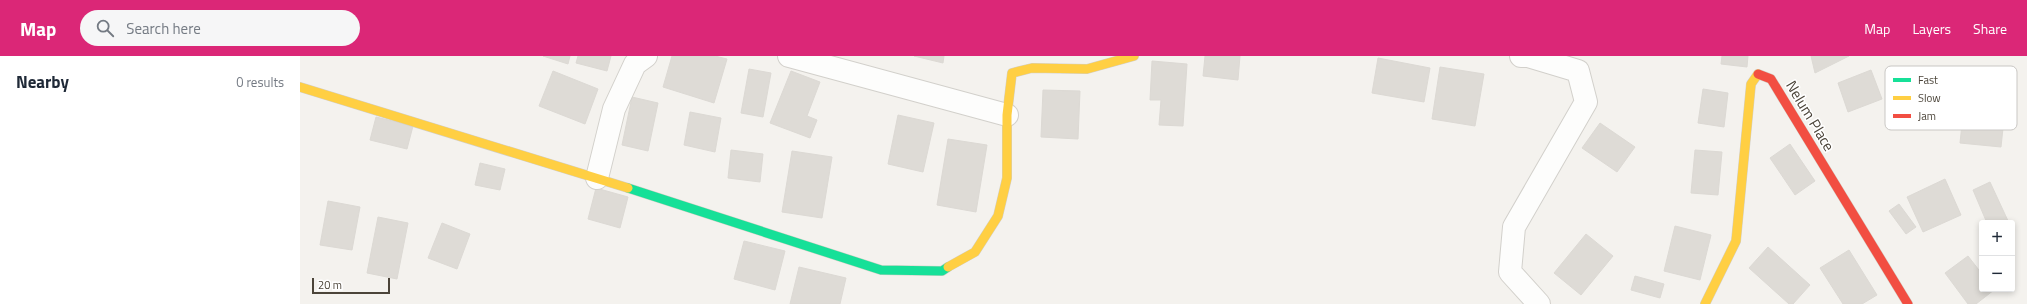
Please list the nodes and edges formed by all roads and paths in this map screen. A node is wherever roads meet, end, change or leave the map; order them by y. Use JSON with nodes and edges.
{"nodes":[{"id":1,"x":646,"y":56,"type":"edge"},
{"id":2,"x":789,"y":56,"type":"edge"},
{"id":3,"x":1134,"y":56,"type":"edge"},
{"id":4,"x":1521,"y":56,"type":"edge"},
{"id":5,"x":300,"y":87,"type":"edge"},
{"id":6,"x":1007,"y":115,"type":"junction"},
{"id":7,"x":598,"y":178,"type":"junction"},
{"id":8,"x":1539,"y":304,"type":"edge"},
{"id":9,"x":1705,"y":304,"type":"edge"},
{"id":10,"x":1908,"y":304,"type":"edge"}],
"edges":[{"from":1,"to":7,"type":"street"},
{"from":2,"to":6,"type":"street"},
{"from":3,"to":6,"type":"street"},
{"from":4,"to":8,"type":"street"},
{"from":5,"to":7,"type":"street"},
{"from":6,"to":7,"type":"street"},
{"from":9,"to":10,"type":"street","name":"Nelum Place"}]}
